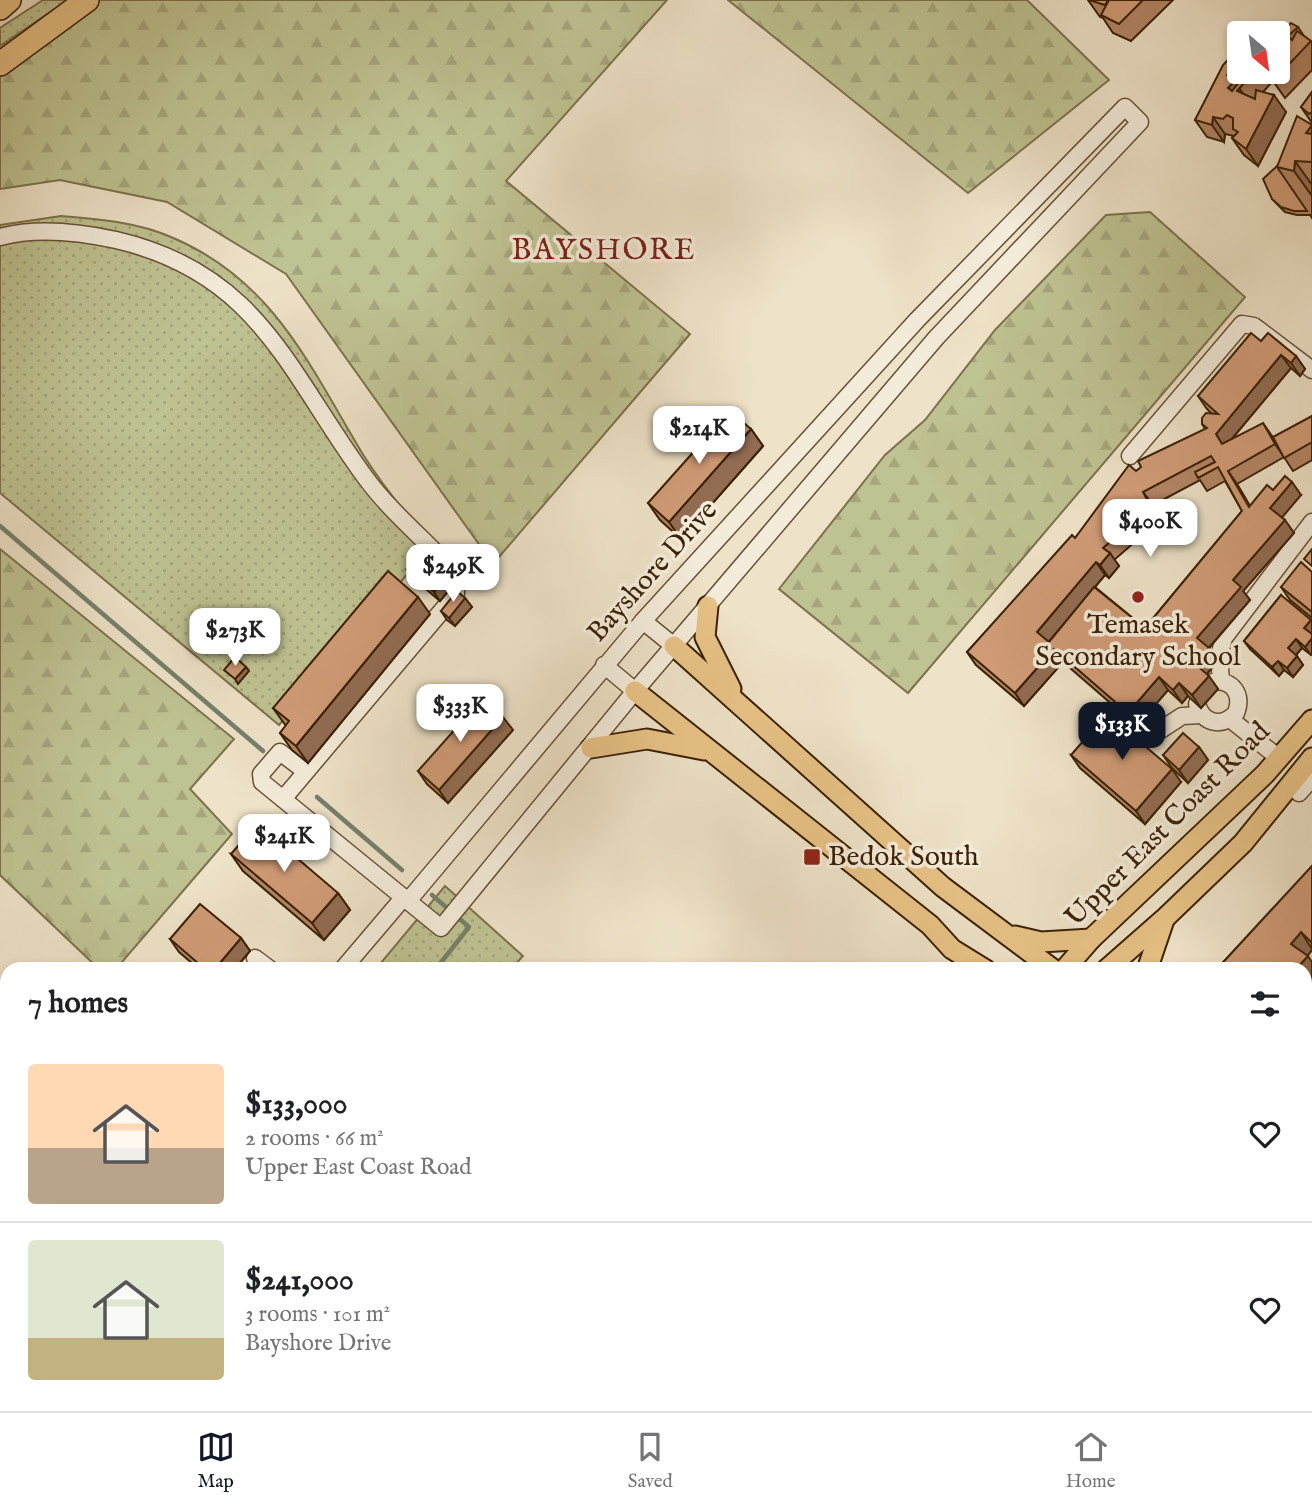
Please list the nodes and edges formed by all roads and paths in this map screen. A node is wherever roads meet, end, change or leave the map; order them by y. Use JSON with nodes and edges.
{"nodes":[{"id":1,"x":9,"y":0,"type":"edge"},
{"id":2,"x":87,"y":0,"type":"edge"},
{"id":3,"x":0,"y":8,"type":"edge"},
{"id":4,"x":0,"y":64,"type":"edge"},
{"id":5,"x":1110,"y":122,"type":"junction"},
{"id":6,"x":1125,"y":137,"type":"junction"},
{"id":7,"x":0,"y":237,"type":"edge"},
{"id":8,"x":1312,"y":370,"type":"edge"},
{"id":9,"x":1130,"y":456,"type":"dead end"},
{"id":10,"x":1312,"y":522,"type":"edge"},
{"id":11,"x":708,"y":606,"type":"junction"},
{"id":12,"x":643,"y":621,"type":"junction"},
{"id":13,"x":674,"y":646,"type":"junction"},
{"id":14,"x":604,"y":665,"type":"junction"},
{"id":15,"x":635,"y":691,"type":"junction"},
{"id":16,"x":752,"y":717,"type":"junction"},
{"id":17,"x":1230,"y":719,"type":"junction"},
{"id":18,"x":1312,"y":720,"type":"edge"},
{"id":19,"x":1156,"y":733,"type":"dead end"},
{"id":20,"x":591,"y":748,"type":"junction"},
{"id":21,"x":712,"y":752,"type":"junction"},
{"id":22,"x":1279,"y":758,"type":"junction"},
{"id":23,"x":1312,"y":758,"type":"edge"},
{"id":24,"x":305,"y":771,"type":"junction"},
{"id":25,"x":1312,"y":778,"type":"edge"},
{"id":26,"x":1299,"y":793,"type":"dead end"},
{"id":27,"x":283,"y":799,"type":"junction"},
{"id":28,"x":406,"y":899,"type":"junction"},
{"id":29,"x":1164,"y":919,"type":"junction"},
{"id":30,"x":1003,"y":933,"type":"junction"},
{"id":31,"x":1090,"y":939,"type":"junction"},
{"id":32,"x":952,"y":949,"type":"junction"},
{"id":33,"x":255,"y":958,"type":"dead end"},
{"id":34,"x":260,"y":962,"type":"edge"},
{"id":35,"x":349,"y":962,"type":"edge"},
{"id":36,"x":959,"y":962,"type":"edge"},
{"id":37,"x":973,"y":962,"type":"edge"},
{"id":38,"x":1043,"y":962,"type":"edge"},
{"id":39,"x":1071,"y":962,"type":"edge"},
{"id":40,"x":1115,"y":962,"type":"edge"},
{"id":41,"x":1150,"y":962,"type":"edge"}],
"edges":[{"from":1,"to":3,"type":"highway"},
{"from":2,"to":4,"type":"highway"},
{"from":5,"to":6,"type":"street"},
{"from":5,"to":6,"type":"street","name":"Bayshore Drive"},
{"from":5,"to":12,"type":"street","name":"Bayshore Drive"},
{"from":6,"to":11,"type":"street"},
{"from":7,"to":24,"type":"street"},
{"from":8,"to":9,"type":"street"},
{"from":10,"to":17,"type":"street"},
{"from":11,"to":13,"type":"street"},
{"from":11,"to":16,"type":"main road"},
{"from":12,"to":13,"type":"street"},
{"from":12,"to":14,"type":"street","name":"Bayshore Drive"},
{"from":13,"to":15,"type":"street"},
{"from":13,"to":16,"type":"main road"},
{"from":14,"to":15,"type":"street"},
{"from":14,"to":28,"type":"street","name":"Bayshore Drive"},
{"from":15,"to":20,"type":"street"},
{"from":15,"to":21,"type":"main road"},
{"from":16,"to":30,"type":"main road"},
{"from":17,"to":19,"type":"street"},
{"from":17,"to":22,"type":"street"},
{"from":18,"to":22,"type":"main road","name":"Upper East Coast Road"},
{"from":20,"to":21,"type":"main road"},
{"from":20,"to":28,"type":"street"},
{"from":21,"to":32,"type":"main road"},
{"from":22,"to":31,"type":"main road","name":"Upper East Coast Road"},
{"from":23,"to":29,"type":"main road","name":"Upper East Coast Road"},
{"from":24,"to":27,"type":"street"},
{"from":24,"to":27,"type":"street"},
{"from":25,"to":26,"type":"street"},
{"from":27,"to":28,"type":"street"},
{"from":28,"to":35,"type":"street","name":"Bayshore Drive"},
{"from":29,"to":40,"type":"main road","name":"Upper East Coast Road"},
{"from":29,"to":41,"type":"main road"},
{"from":30,"to":31,"type":"main road"},
{"from":30,"to":38,"type":"main road"},
{"from":31,"to":39,"type":"main road","name":"Upper East Coast Road"},
{"from":32,"to":36,"type":"main road"},
{"from":32,"to":37,"type":"main road"},
{"from":33,"to":34,"type":"street"}]}
